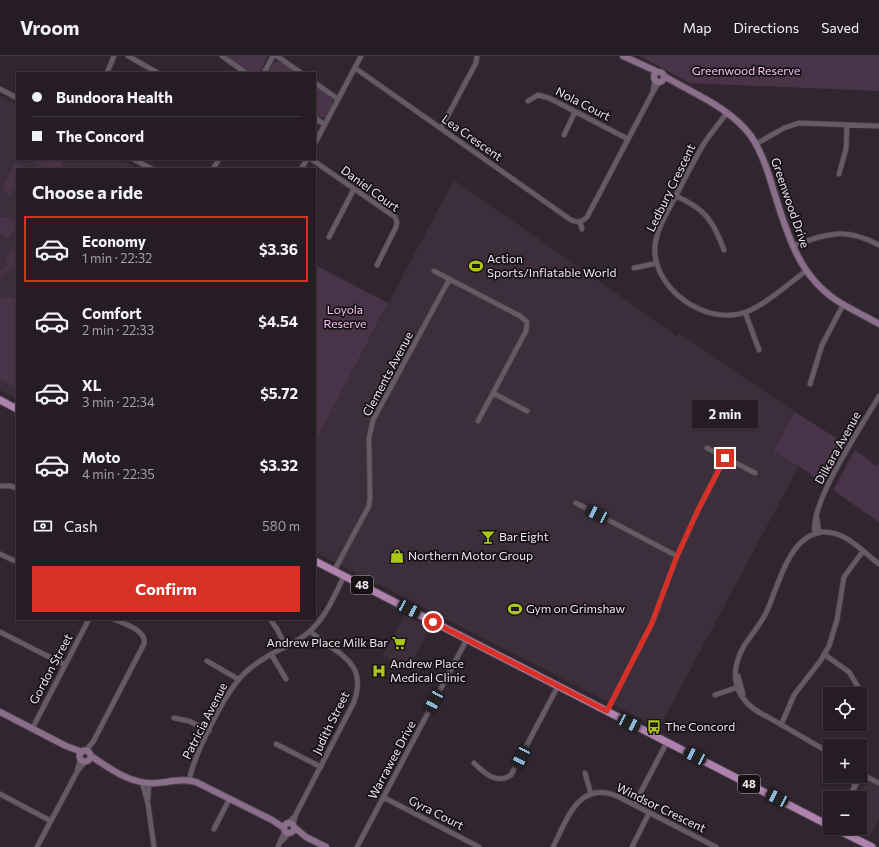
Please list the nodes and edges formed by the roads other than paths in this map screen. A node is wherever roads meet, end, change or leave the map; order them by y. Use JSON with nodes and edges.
{"nodes":[{"id":1,"x":114,"y":56,"type":"edge"},
{"id":2,"x":118,"y":56,"type":"edge"},
{"id":3,"x":123,"y":56,"type":"edge"},
{"id":4,"x":128,"y":56,"type":"edge"},
{"id":5,"x":222,"y":56,"type":"edge"},
{"id":6,"x":273,"y":56,"type":"edge"},
{"id":7,"x":277,"y":56,"type":"edge"},
{"id":8,"x":361,"y":56,"type":"edge"},
{"id":9,"x":477,"y":56,"type":"edge"},
{"id":10,"x":623,"y":56,"type":"edge"},
{"id":11,"x":134,"y":60,"type":"junction"},
{"id":12,"x":110,"y":67,"type":"junction"},
{"id":13,"x":355,"y":68,"type":"junction"},
{"id":14,"x":108,"y":72,"type":"edge"},
{"id":15,"x":156,"y":72,"type":"edge"},
{"id":16,"x":245,"y":72,"type":"edge"},
{"id":17,"x":265,"y":72,"type":"edge"},
{"id":18,"x":300,"y":72,"type":"edge"},
{"id":19,"x":659,"y":78,"type":"junction"},
{"id":20,"x":316,"y":84,"type":"edge"},
{"id":21,"x":0,"y":89,"type":"edge"},
{"id":22,"x":16,"y":97,"type":"edge"},
{"id":23,"x":338,"y":99,"type":"junction"},
{"id":24,"x":528,"y":101,"type":"dead end"},
{"id":25,"x":575,"y":112,"type":"junction"},
{"id":26,"x":728,"y":113,"type":"junction"},
{"id":27,"x":316,"y":119,"type":"edge"},
{"id":28,"x":847,"y":124,"type":"junction"},
{"id":29,"x":325,"y":125,"type":"junction"},
{"id":30,"x":879,"y":126,"type":"edge"},
{"id":31,"x":441,"y":128,"type":"junction"},
{"id":32,"x":564,"y":135,"type":"dead end"},
{"id":33,"x":628,"y":139,"type":"junction"},
{"id":34,"x":316,"y":141,"type":"edge"},
{"id":35,"x":756,"y":144,"type":"junction"},
{"id":36,"x":135,"y":160,"type":"edge"},
{"id":37,"x":311,"y":160,"type":"edge"},
{"id":38,"x":150,"y":168,"type":"edge"},
{"id":39,"x":839,"y":174,"type":"dead end"},
{"id":40,"x":354,"y":189,"type":"junction"},
{"id":41,"x":676,"y":196,"type":"junction"},
{"id":42,"x":580,"y":222,"type":"junction"},
{"id":43,"x":582,"y":229,"type":"dead end"},
{"id":44,"x":329,"y":237,"type":"dead end"},
{"id":45,"x":879,"y":245,"type":"edge"},
{"id":46,"x":792,"y":246,"type":"junction"},
{"id":47,"x":724,"y":250,"type":"dead end"},
{"id":48,"x":657,"y":263,"type":"junction"},
{"id":49,"x":376,"y":265,"type":"dead end"},
{"id":50,"x":634,"y":268,"type":"dead end"},
{"id":51,"x":434,"y":271,"type":"dead end"},
{"id":52,"x":806,"y":271,"type":"junction"},
{"id":53,"x":449,"y":280,"type":"junction"},
{"id":54,"x":843,"y":304,"type":"junction"},
{"id":55,"x":745,"y":312,"type":"junction"},
{"id":56,"x":879,"y":324,"type":"edge"},
{"id":57,"x":759,"y":350,"type":"dead end"},
{"id":58,"x":810,"y":384,"type":"dead end"},
{"id":59,"x":492,"y":393,"type":"junction"},
{"id":60,"x":879,"y":396,"type":"edge"},
{"id":61,"x":0,"y":400,"type":"edge"},
{"id":62,"x":16,"y":408,"type":"edge"},
{"id":63,"x":526,"y":411,"type":"dead end"},
{"id":64,"x":478,"y":421,"type":"dead end"},
{"id":65,"x":707,"y":448,"type":"dead end"},
{"id":66,"x":725,"y":458,"type":"junction"},
{"id":67,"x":755,"y":473,"type":"dead end"},
{"id":68,"x":0,"y":486,"type":"edge"},
{"id":69,"x":16,"y":488,"type":"edge"},
{"id":70,"x":576,"y":503,"type":"dead end"},
{"id":71,"x":817,"y":533,"type":"junction"},
{"id":72,"x":863,"y":551,"type":"junction"},
{"id":73,"x":0,"y":554,"type":"edge"},
{"id":74,"x":677,"y":556,"type":"junction"},
{"id":75,"x":16,"y":562,"type":"edge"},
{"id":76,"x":316,"y":562,"type":"edge"},
{"id":77,"x":879,"y":564,"type":"edge"},
{"id":78,"x":334,"y":571,"type":"junction"},
{"id":79,"x":344,"y":576,"type":"junction"},
{"id":80,"x":88,"y":620,"type":"edge"},
{"id":81,"x":116,"y":620,"type":"edge"},
{"id":82,"x":271,"y":620,"type":"edge"},
{"id":83,"x":310,"y":631,"type":"junction"},
{"id":84,"x":0,"y":632,"type":"edge"},
{"id":85,"x":467,"y":639,"type":"junction"},
{"id":86,"x":286,"y":647,"type":"junction"},
{"id":87,"x":271,"y":654,"type":"junction"},
{"id":88,"x":824,"y":654,"type":"junction"},
{"id":89,"x":208,"y":661,"type":"dead end"},
{"id":90,"x":65,"y":665,"type":"junction"},
{"id":91,"x":238,"y":679,"type":"junction"},
{"id":92,"x":286,"y":679,"type":"dead end"},
{"id":93,"x":558,"y":686,"type":"junction"},
{"id":94,"x":739,"y":687,"type":"junction"},
{"id":95,"x":858,"y":687,"type":"edge"},
{"id":96,"x":715,"y":695,"type":"dead end"},
{"id":97,"x":607,"y":711,"type":"junction"},
{"id":98,"x":0,"y":712,"type":"edge"},
{"id":99,"x":174,"y":718,"type":"dead end"},
{"id":100,"x":781,"y":725,"type":"junction"},
{"id":101,"x":32,"y":729,"type":"junction"},
{"id":102,"x":209,"y":731,"type":"junction"},
{"id":103,"x":667,"y":742,"type":"junction"},
{"id":104,"x":276,"y":744,"type":"dead end"},
{"id":105,"x":823,"y":749,"type":"edge"},
{"id":106,"x":85,"y":756,"type":"junction"},
{"id":107,"x":474,"y":763,"type":"dead end"},
{"id":108,"x":321,"y":767,"type":"junction"},
{"id":109,"x":584,"y":773,"type":"dead end"},
{"id":110,"x":867,"y":777,"type":"edge"},
{"id":111,"x":190,"y":780,"type":"junction"},
{"id":112,"x":146,"y":783,"type":"junction"},
{"id":113,"x":855,"y":783,"type":"edge"},
{"id":114,"x":856,"y":783,"type":"edge"},
{"id":115,"x":879,"y":783,"type":"edge"},
{"id":116,"x":854,"y":787,"type":"junction"},
{"id":117,"x":852,"y":791,"type":"edge"},
{"id":118,"x":0,"y":794,"type":"edge"},
{"id":119,"x":592,"y":794,"type":"junction"},
{"id":120,"x":383,"y":797,"type":"junction"},
{"id":121,"x":230,"y":798,"type":"junction"},
{"id":122,"x":634,"y":805,"type":"junction"},
{"id":123,"x":650,"y":813,"type":"junction"},
{"id":124,"x":51,"y":821,"type":"junction"},
{"id":125,"x":823,"y":822,"type":"edge"},
{"id":126,"x":289,"y":828,"type":"junction"},
{"id":127,"x":214,"y":829,"type":"dead end"},
{"id":128,"x":848,"y":835,"type":"edge"},
{"id":129,"x":279,"y":845,"type":"edge"},
{"id":130,"x":710,"y":846,"type":"edge"},
{"id":131,"x":37,"y":847,"type":"edge"},
{"id":132,"x":154,"y":847,"type":"edge"},
{"id":133,"x":326,"y":847,"type":"edge"},
{"id":134,"x":357,"y":847,"type":"edge"},
{"id":135,"x":479,"y":847,"type":"edge"},
{"id":136,"x":553,"y":847,"type":"edge"},
{"id":137,"x":632,"y":847,"type":"edge"},
{"id":138,"x":716,"y":847,"type":"edge"},
{"id":139,"x":871,"y":847,"type":"edge"}],
"edges":[{"from":1,"to":12,"type":"street"},
{"from":2,"to":12,"type":"street"},
{"from":3,"to":11,"type":"street"},
{"from":4,"to":11,"type":"street"},
{"from":5,"to":16,"type":"street"},
{"from":6,"to":17,"type":"street"},
{"from":7,"to":18,"type":"street"},
{"from":8,"to":13,"type":"street"},
{"from":9,"to":31,"type":"street"},
{"from":10,"to":19,"type":"street","name":"Greenwood Drive"},
{"from":11,"to":15,"type":"street"},
{"from":12,"to":14,"type":"street"},
{"from":13,"to":23,"type":"street"},
{"from":13,"to":31,"type":"street","name":"Lea Crescent"},
{"from":19,"to":26,"type":"street","name":"Greenwood Drive"},
{"from":19,"to":33,"type":"street"},
{"from":20,"to":23,"type":"street"},
{"from":21,"to":22,"type":"street"},
{"from":23,"to":29,"type":"street"},
{"from":24,"to":25,"type":"street","name":"Nola Court"},
{"from":25,"to":32,"type":"street"},
{"from":25,"to":33,"type":"street","name":"Nola Court"},
{"from":26,"to":35,"type":"street","name":"Greenwood Drive"},
{"from":26,"to":41,"type":"street","name":"Ledbury Crescent"},
{"from":27,"to":29,"type":"street"},
{"from":28,"to":30,"type":"street"},
{"from":28,"to":35,"type":"street"},
{"from":28,"to":39,"type":"street"},
{"from":29,"to":34,"type":"street"},
{"from":31,"to":42,"type":"street","name":"Lea Crescent"},
{"from":33,"to":42,"type":"street"},
{"from":35,"to":46,"type":"street","name":"Greenwood Drive"},
{"from":36,"to":38,"type":"street"},
{"from":37,"to":40,"type":"street","name":"Daniel Court"},
{"from":40,"to":44,"type":"street"},
{"from":40,"to":49,"type":"street","name":"Daniel Court"},
{"from":41,"to":47,"type":"street"},
{"from":41,"to":48,"type":"street","name":"Ledbury Crescent"},
{"from":42,"to":43,"type":"street"},
{"from":45,"to":46,"type":"street"},
{"from":46,"to":52,"type":"street","name":"Greenwood Drive"},
{"from":48,"to":50,"type":"street"},
{"from":48,"to":55,"type":"street","name":"Ledbury Crescent"},
{"from":51,"to":53,"type":"street"},
{"from":52,"to":54,"type":"street","name":"Greenwood Drive"},
{"from":52,"to":55,"type":"street","name":"Ledbury Crescent"},
{"from":53,"to":59,"type":"street"},
{"from":53,"to":78,"type":"street","name":"Clements Avenue"},
{"from":54,"to":56,"type":"street","name":"Greenwood Drive"},
{"from":54,"to":58,"type":"street"},
{"from":55,"to":57,"type":"street"},
{"from":59,"to":63,"type":"street"},
{"from":59,"to":64,"type":"street"},
{"from":60,"to":71,"type":"street","name":"Dilkara Avenue"},
{"from":61,"to":62,"type":"main road"},
{"from":65,"to":66,"type":"street"},
{"from":66,"to":67,"type":"street"},
{"from":66,"to":74,"type":"street"},
{"from":68,"to":69,"type":"street"},
{"from":70,"to":74,"type":"street"},
{"from":71,"to":72,"type":"street"},
{"from":71,"to":94,"type":"street"},
{"from":72,"to":77,"type":"street"},
{"from":72,"to":88,"type":"street"},
{"from":73,"to":75,"type":"street"},
{"from":74,"to":97,"type":"street"},
{"from":76,"to":78,"type":"main road","number":"48"},
{"from":78,"to":79,"type":"main road","number":"48"},
{"from":79,"to":83,"type":"street","name":"Patricia Avenue"},
{"from":79,"to":85,"type":"main road","number":"48"},
{"from":80,"to":90,"type":"street","name":"Gordon Street"},
{"from":81,"to":106,"type":"street"},
{"from":82,"to":86,"type":"street"},
{"from":83,"to":86,"type":"street","name":"Patricia Avenue"},
{"from":83,"to":108,"type":"street","name":"Judith Street"},
{"from":84,"to":90,"type":"street"},
{"from":85,"to":93,"type":"main road","number":"48"},
{"from":85,"to":120,"type":"street","name":"Warrawee Drive"},
{"from":86,"to":87,"type":"street","name":"Patricia Avenue"},
{"from":87,"to":91,"type":"street","name":"Patricia Avenue"},
{"from":87,"to":92,"type":"street"},
{"from":88,"to":95,"type":"street"},
{"from":88,"to":100,"type":"street"},
{"from":89,"to":91,"type":"street"},
{"from":90,"to":101,"type":"street","name":"Gordon Street"},
{"from":91,"to":102,"type":"street","name":"Patricia Avenue"},
{"from":93,"to":97,"type":"main road","number":"48"},
{"from":93,"to":107,"type":"street"},
{"from":94,"to":96,"type":"street"},
{"from":94,"to":100,"type":"street"},
{"from":97,"to":103,"type":"main road","number":"48"},
{"from":98,"to":101,"type":"street"},
{"from":99,"to":102,"type":"street"},
{"from":100,"to":105,"type":"street"},
{"from":101,"to":106,"type":"street"},
{"from":102,"to":111,"type":"street","name":"Patricia Avenue"},
{"from":103,"to":122,"type":"street"},
{"from":103,"to":125,"type":"main road","number":"48"},
{"from":104,"to":108,"type":"street"},
{"from":106,"to":112,"type":"street"},
{"from":106,"to":124,"type":"street"},
{"from":108,"to":126,"type":"street","name":"Judith Street"},
{"from":109,"to":119,"type":"street"},
{"from":110,"to":115,"type":"street"},
{"from":111,"to":112,"type":"street"},
{"from":111,"to":121,"type":"street"},
{"from":112,"to":132,"type":"street"},
{"from":113,"to":116,"type":"street"},
{"from":114,"to":116,"type":"street"},
{"from":116,"to":117,"type":"street"},
{"from":118,"to":124,"type":"street"},
{"from":119,"to":122,"type":"street","name":"Windsor Crescent"},
{"from":119,"to":136,"type":"street"},
{"from":120,"to":134,"type":"street","name":"Warrawee Drive"},
{"from":120,"to":135,"type":"street","name":"Gyra Court"},
{"from":121,"to":126,"type":"street"},
{"from":121,"to":127,"type":"street"},
{"from":122,"to":123,"type":"street","name":"Windsor Crescent"},
{"from":123,"to":130,"type":"street","name":"Windsor Crescent"},
{"from":123,"to":137,"type":"street"},
{"from":124,"to":131,"type":"street"},
{"from":126,"to":129,"type":"street","name":"Judith Street"},
{"from":126,"to":133,"type":"street"},
{"from":128,"to":139,"type":"main road"},
{"from":130,"to":138,"type":"street","name":"Windsor Crescent"}]}
